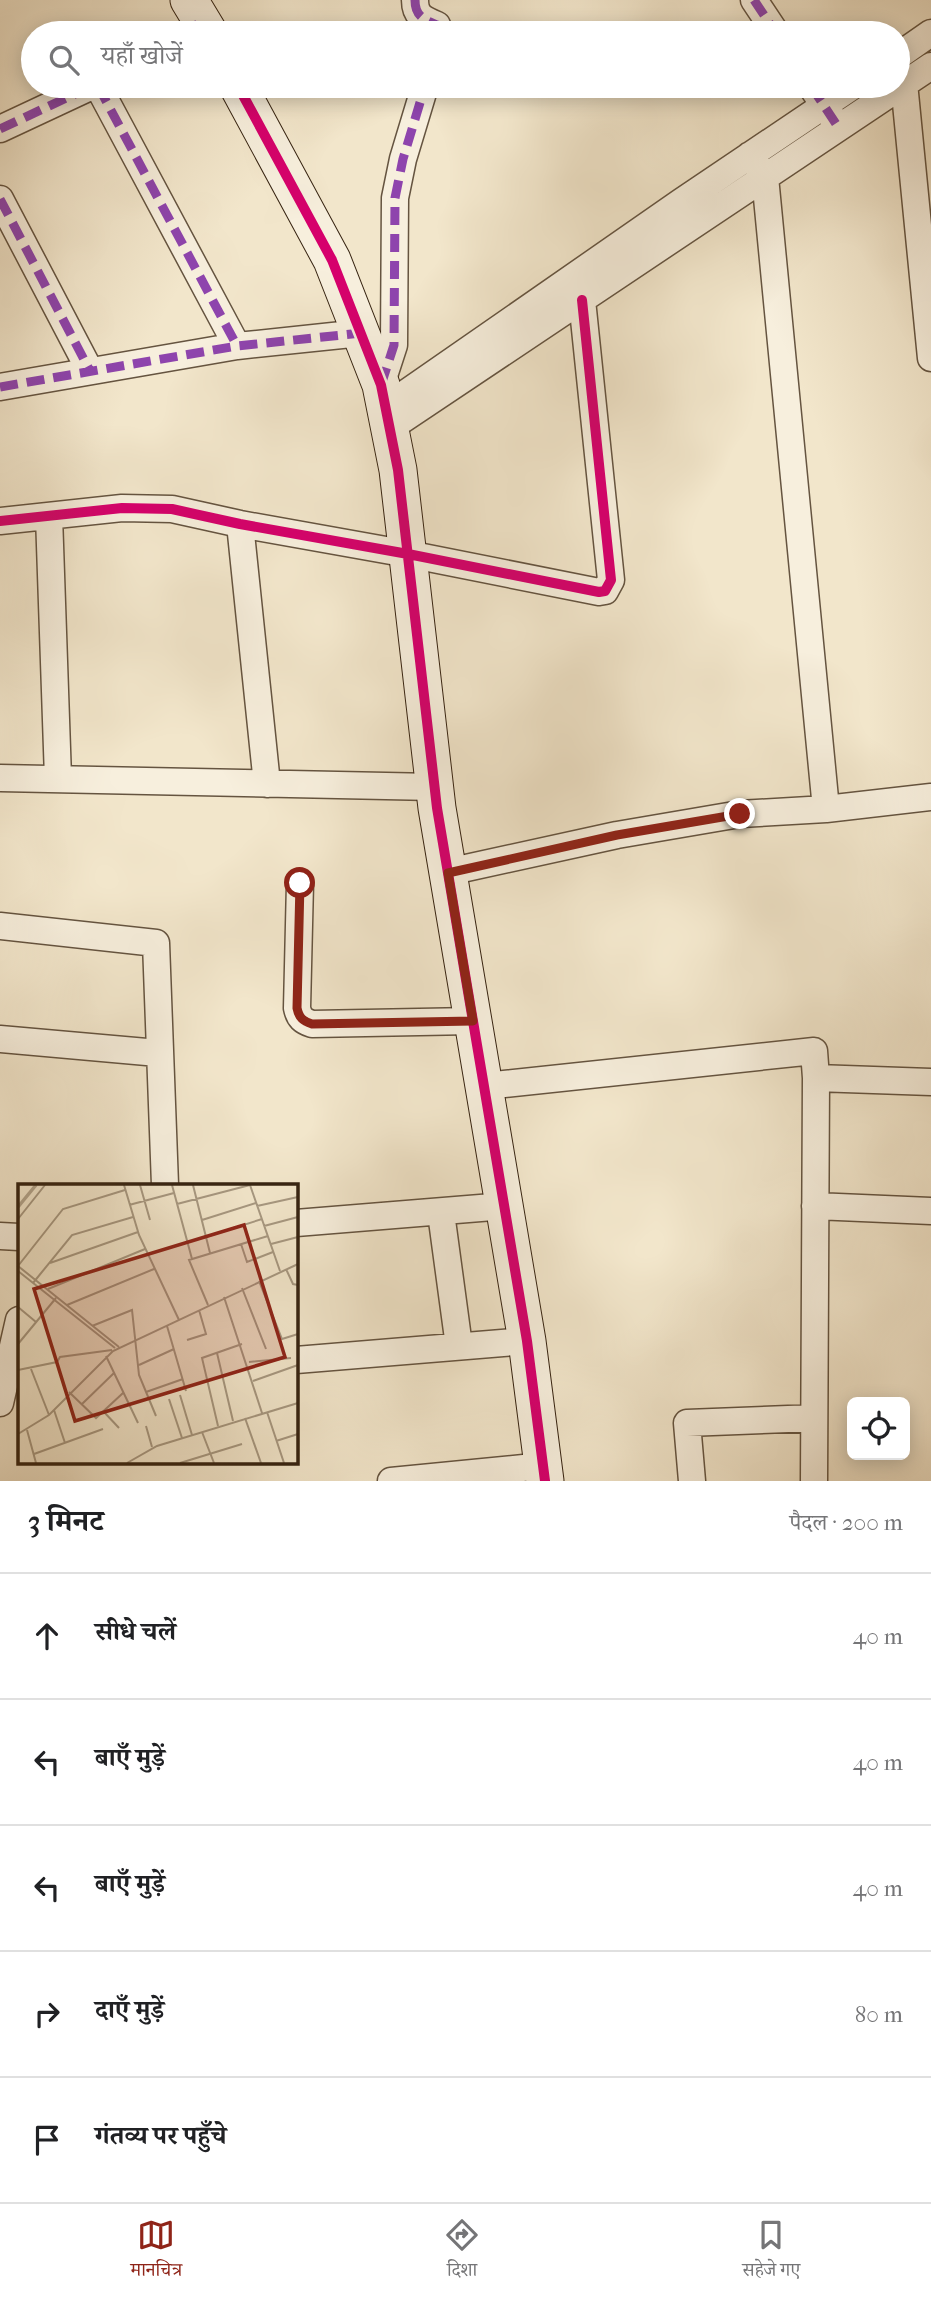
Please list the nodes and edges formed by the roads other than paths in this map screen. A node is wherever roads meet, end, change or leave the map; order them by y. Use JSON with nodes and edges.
{"nodes":[{"id":1,"x":415,"y":0,"type":"edge"},
{"id":2,"x":754,"y":0,"type":"edge"},
{"id":3,"x":427,"y":21,"type":"edge"},
{"id":4,"x":768,"y":21,"type":"edge"},
{"id":5,"x":931,"y":33,"type":"edge"},
{"id":6,"x":910,"y":48,"type":"edge"},
{"id":7,"x":931,"y":66,"type":"edge"},
{"id":8,"x":910,"y":74,"type":"edge"},
{"id":9,"x":66,"y":98,"type":"edge"},
{"id":10,"x":103,"y":98,"type":"edge"},
{"id":11,"x":244,"y":98,"type":"edge"},
{"id":12,"x":421,"y":98,"type":"edge"},
{"id":13,"x":815,"y":98,"type":"edge"},
{"id":14,"x":820,"y":98,"type":"edge"},
{"id":15,"x":875,"y":98,"type":"edge"},
{"id":16,"x":903,"y":98,"type":"edge"},
{"id":17,"x":838,"y":127,"type":"junction"},
{"id":18,"x":0,"y":129,"type":"edge"},
{"id":19,"x":750,"y":155,"type":"junction"},
{"id":20,"x":765,"y":177,"type":"junction"},
{"id":21,"x":2,"y":207,"type":"edge"},
{"id":22,"x":582,"y":300,"type":"junction"},
{"id":23,"x":361,"y":333,"type":"junction"},
{"id":24,"x":237,"y":346,"type":"junction"},
{"id":25,"x":931,"y":358,"type":"edge"},
{"id":26,"x":90,"y":371,"type":"junction"},
{"id":27,"x":0,"y":387,"type":"edge"},
{"id":28,"x":386,"y":406,"type":"junction"},
{"id":29,"x":49,"y":516,"type":"junction"},
{"id":30,"x":0,"y":521,"type":"edge"},
{"id":31,"x":240,"y":524,"type":"junction"},
{"id":32,"x":408,"y":554,"type":"junction"},
{"id":33,"x":0,"y":778,"type":"edge"},
{"id":34,"x":58,"y":778,"type":"junction"},
{"id":35,"x":267,"y":784,"type":"junction"},
{"id":36,"x":435,"y":787,"type":"junction"},
{"id":37,"x":931,"y":797,"type":"edge"},
{"id":38,"x":827,"y":809,"type":"junction"},
{"id":39,"x":448,"y":873,"type":"junction"},
{"id":40,"x":300,"y":883,"type":"dead end"},
{"id":41,"x":0,"y":926,"type":"edge"},
{"id":42,"x":473,"y":1021,"type":"junction"},
{"id":43,"x":0,"y":1039,"type":"edge"},
{"id":44,"x":158,"y":1053,"type":"junction"},
{"id":45,"x":816,"y":1079,"type":"junction"},
{"id":46,"x":931,"y":1082,"type":"edge"},
{"id":47,"x":485,"y":1086,"type":"junction"},
{"id":48,"x":165,"y":1184,"type":"edge"},
{"id":49,"x":505,"y":1206,"type":"junction"},
{"id":50,"x":815,"y":1206,"type":"junction"},
{"id":51,"x":931,"y":1211,"type":"edge"},
{"id":52,"x":441,"y":1213,"type":"junction"},
{"id":53,"x":298,"y":1223,"type":"edge"},
{"id":54,"x":931,"y":1228,"type":"edge"},
{"id":55,"x":0,"y":1236,"type":"edge"},
{"id":56,"x":18,"y":1237,"type":"edge"},
{"id":57,"x":18,"y":1324,"type":"edge"},
{"id":58,"x":527,"y":1341,"type":"junction"},
{"id":59,"x":459,"y":1346,"type":"junction"},
{"id":60,"x":298,"y":1360,"type":"edge"},
{"id":61,"x":0,"y":1403,"type":"edge"},
{"id":62,"x":814,"y":1418,"type":"junction"},
{"id":63,"x":544,"y":1474,"type":"edge"},
{"id":64,"x":391,"y":1481,"type":"edge"},
{"id":65,"x":692,"y":1481,"type":"edge"},
{"id":66,"x":814,"y":1481,"type":"edge"}],
"edges":[{"from":1,"to":3,"type":"street"},
{"from":2,"to":4,"type":"street"},
{"from":5,"to":6,"type":"street"},
{"from":7,"to":8,"type":"street"},
{"from":9,"to":18,"type":"street"},
{"from":10,"to":24,"type":"street"},
{"from":11,"to":23,"type":"street"},
{"from":12,"to":28,"type":"street"},
{"from":13,"to":19,"type":"street"},
{"from":14,"to":17,"type":"street"},
{"from":15,"to":17,"type":"street"},
{"from":16,"to":25,"type":"street"},
{"from":17,"to":20,"type":"street"},
{"from":19,"to":20,"type":"street"},
{"from":19,"to":28,"type":"street"},
{"from":20,"to":22,"type":"street"},
{"from":20,"to":38,"type":"street"},
{"from":21,"to":26,"type":"street"},
{"from":22,"to":28,"type":"street"},
{"from":22,"to":32,"type":"street"},
{"from":23,"to":24,"type":"street"},
{"from":23,"to":28,"type":"street"},
{"from":24,"to":26,"type":"street"},
{"from":26,"to":27,"type":"street"},
{"from":28,"to":32,"type":"street"},
{"from":29,"to":30,"type":"street"},
{"from":29,"to":31,"type":"street"},
{"from":29,"to":34,"type":"street"},
{"from":31,"to":32,"type":"street"},
{"from":31,"to":35,"type":"street"},
{"from":32,"to":36,"type":"street"},
{"from":33,"to":34,"type":"street"},
{"from":34,"to":35,"type":"street"},
{"from":35,"to":36,"type":"street"},
{"from":36,"to":39,"type":"street"},
{"from":37,"to":38,"type":"street"},
{"from":38,"to":39,"type":"street"},
{"from":39,"to":42,"type":"street"},
{"from":40,"to":42,"type":"street"},
{"from":41,"to":44,"type":"street"},
{"from":42,"to":47,"type":"street"},
{"from":43,"to":44,"type":"street"},
{"from":44,"to":48,"type":"street"},
{"from":45,"to":46,"type":"street"},
{"from":45,"to":47,"type":"street"},
{"from":45,"to":50,"type":"street"},
{"from":47,"to":49,"type":"street"},
{"from":49,"to":52,"type":"street"},
{"from":49,"to":58,"type":"street"},
{"from":50,"to":51,"type":"street"},
{"from":50,"to":62,"type":"street"},
{"from":51,"to":54,"type":"street"},
{"from":52,"to":53,"type":"street"},
{"from":52,"to":59,"type":"street"},
{"from":55,"to":56,"type":"street"},
{"from":57,"to":61,"type":"street"},
{"from":58,"to":59,"type":"street"},
{"from":58,"to":63,"type":"street"},
{"from":59,"to":60,"type":"street"},
{"from":62,"to":65,"type":"street"},
{"from":62,"to":66,"type":"street"},
{"from":63,"to":64,"type":"street"}]}
